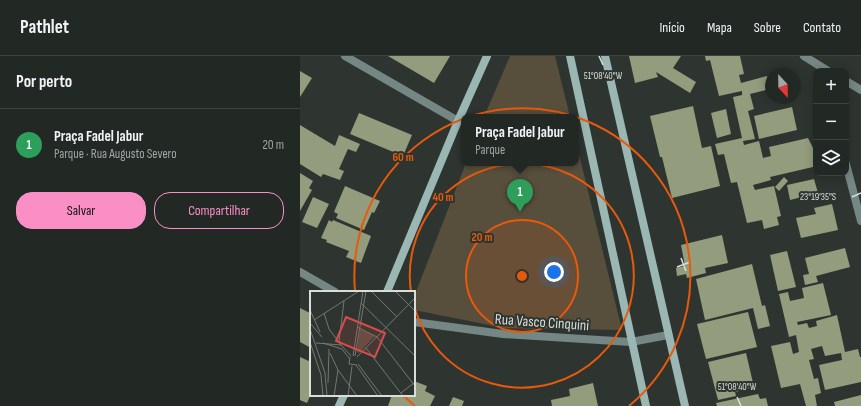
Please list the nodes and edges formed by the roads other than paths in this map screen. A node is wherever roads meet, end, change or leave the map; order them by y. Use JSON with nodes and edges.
{"nodes":[{"id":1,"x":345,"y":56,"type":"edge"},
{"id":2,"x":487,"y":56,"type":"edge"},
{"id":3,"x":570,"y":56,"type":"edge"},
{"id":4,"x":605,"y":56,"type":"edge"},
{"id":5,"x":804,"y":56,"type":"edge"},
{"id":6,"x":820,"y":68,"type":"edge"},
{"id":7,"x":849,"y":83,"type":"edge"},
{"id":8,"x":861,"y":90,"type":"edge"},
{"id":9,"x":461,"y":114,"type":"edge"},
{"id":10,"x":461,"y":114,"type":"edge"},
{"id":11,"x":458,"y":121,"type":"junction"},
{"id":12,"x":849,"y":175,"type":"edge"},
{"id":13,"x":861,"y":221,"type":"edge"},
{"id":14,"x":300,"y":272,"type":"edge"},
{"id":15,"x":333,"y":291,"type":"edge"},
{"id":16,"x":386,"y":291,"type":"edge"},
{"id":17,"x":415,"y":322,"type":"edge"},
{"id":18,"x":668,"y":335,"type":"junction"},
{"id":19,"x":632,"y":342,"type":"junction"},
{"id":20,"x":344,"y":396,"type":"edge"},
{"id":21,"x":339,"y":406,"type":"edge"},
{"id":22,"x":646,"y":406,"type":"edge"},
{"id":23,"x":685,"y":406,"type":"edge"}],
"edges":[{"from":1,"to":11,"type":"street"},
{"from":2,"to":9,"type":"street"},
{"from":3,"to":19,"type":"street"},
{"from":4,"to":18,"type":"street"},
{"from":5,"to":6,"type":"street"},
{"from":7,"to":8,"type":"street"},
{"from":10,"to":11,"type":"street"},
{"from":11,"to":16,"type":"street"},
{"from":12,"to":13,"type":"street"},
{"from":14,"to":15,"type":"street"},
{"from":17,"to":19,"type":"street","name":"Rua Vasco Cinquini"},
{"from":18,"to":19,"type":"street","name":"Rua Vasco Cinquini"},
{"from":18,"to":23,"type":"street"},
{"from":19,"to":22,"type":"street"},
{"from":20,"to":21,"type":"street"}]}
